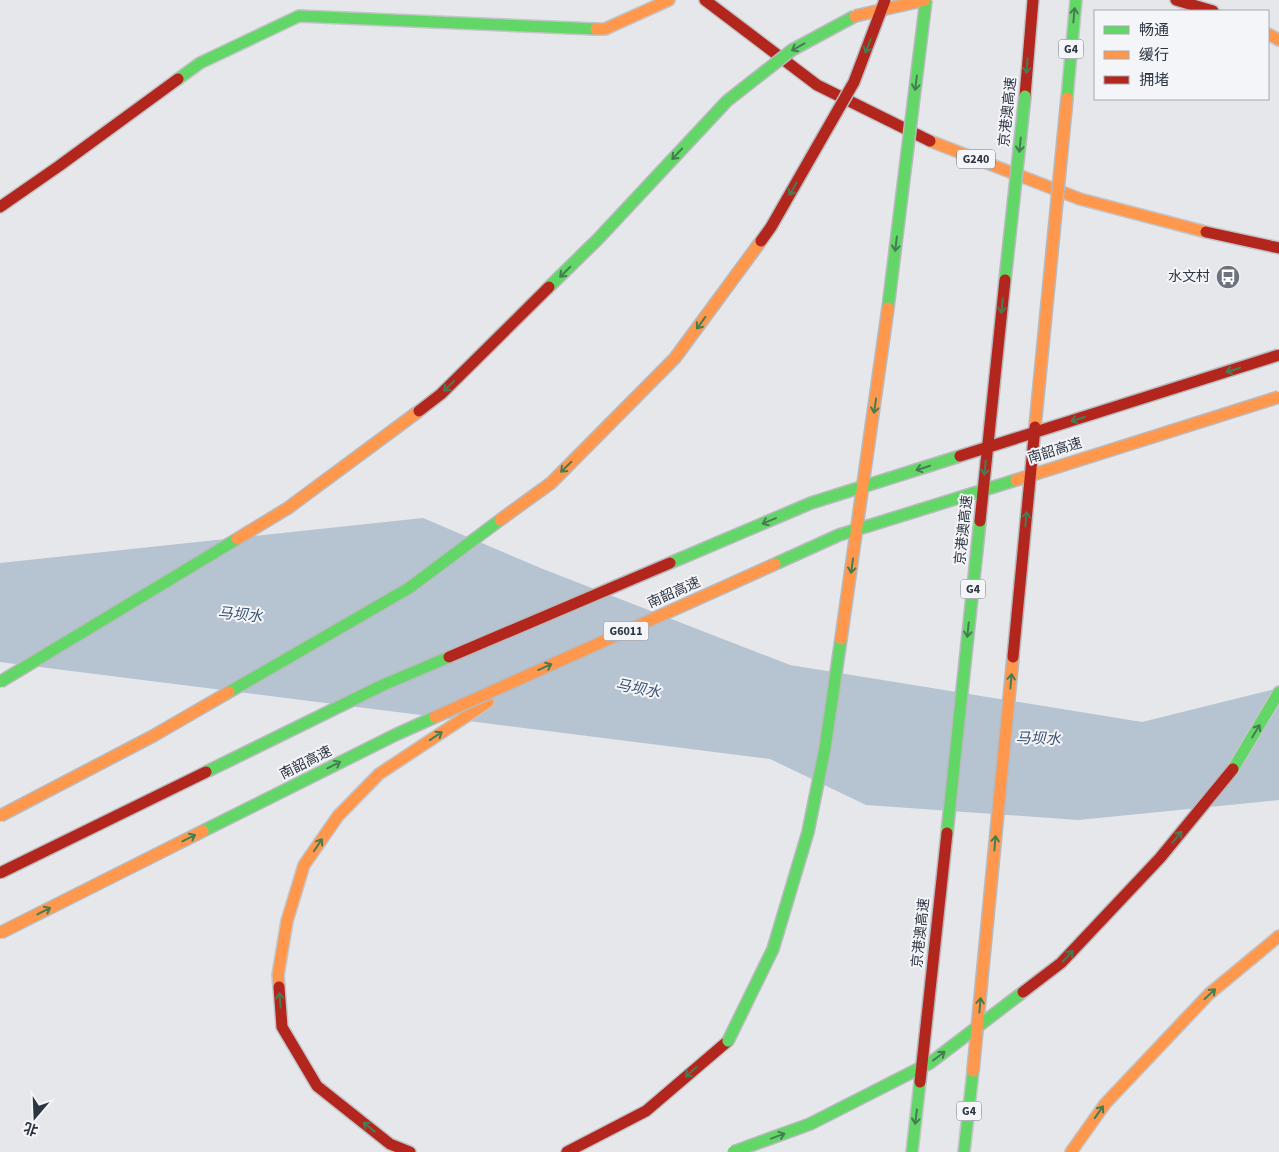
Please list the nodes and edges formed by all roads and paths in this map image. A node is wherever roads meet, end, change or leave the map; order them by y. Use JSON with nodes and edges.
{"nodes":[{"id":1,"x":669,"y":0,"type":"edge"},
{"id":2,"x":704,"y":0,"type":"edge"},
{"id":3,"x":885,"y":0,"type":"edge"},
{"id":4,"x":925,"y":0,"type":"edge"},
{"id":5,"x":1033,"y":0,"type":"edge"},
{"id":6,"x":1076,"y":0,"type":"edge"},
{"id":7,"x":1176,"y":0,"type":"edge"},
{"id":8,"x":1210,"y":10,"type":"edge"},
{"id":9,"x":0,"y":207,"type":"edge"},
{"id":10,"x":1279,"y":248,"type":"edge"},
{"id":11,"x":1279,"y":355,"type":"edge"},
{"id":12,"x":1279,"y":397,"type":"edge"},
{"id":13,"x":528,"y":675,"type":"junction"},
{"id":14,"x":0,"y":682,"type":"edge"},
{"id":15,"x":1279,"y":692,"type":"edge"},
{"id":16,"x":0,"y":816,"type":"edge"},
{"id":17,"x":0,"y":873,"type":"edge"},
{"id":18,"x":0,"y":932,"type":"edge"},
{"id":19,"x":1279,"y":936,"type":"edge"},
{"id":20,"x":410,"y":1152,"type":"edge"},
{"id":21,"x":567,"y":1152,"type":"edge"},
{"id":22,"x":732,"y":1152,"type":"edge"},
{"id":23,"x":912,"y":1152,"type":"edge"},
{"id":24,"x":964,"y":1152,"type":"edge"},
{"id":25,"x":1071,"y":1152,"type":"edge"}],
"edges":[{"from":1,"to":9,"type":"main road"},
{"from":2,"to":10,"type":"main road","number":"G240"},
{"from":3,"to":16,"type":"main road","one_way":true,"bridge":true},
{"from":4,"to":14,"type":"main road","one_way":true,"bridge":true},
{"from":4,"to":21,"type":"main road","one_way":true,"bridge":true},
{"from":5,"to":23,"type":"main road","name":"京港澳高速","number":"G4","one_way":true,"bridge":true},
{"from":24,"to":6,"type":"main road","number":"G4","one_way":true,"bridge":true},
{"from":7,"to":8,"type":"main road"},
{"from":11,"to":17,"type":"main road","name":"南韶高速","one_way":true,"bridge":true},
{"from":13,"to":12,"type":"main road","name":"南韶高速","number":"G6011","one_way":true,"bridge":true},
{"from":18,"to":13,"type":"main road","name":"南韶高速","number":"G6011","one_way":true,"bridge":true},
{"from":20,"to":13,"type":"main road","one_way":true,"bridge":true},
{"from":22,"to":15,"type":"main road","one_way":true,"bridge":true},
{"from":25,"to":19,"type":"main road","one_way":true}]}
